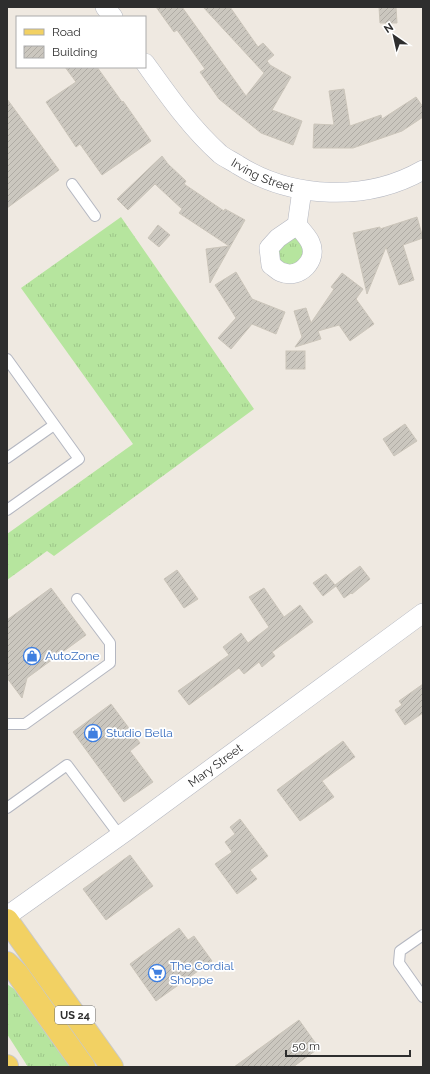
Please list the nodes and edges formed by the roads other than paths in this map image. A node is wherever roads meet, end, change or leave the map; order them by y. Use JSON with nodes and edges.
{"nodes":[{"id":1,"x":106,"y":7,"type":"edge"},
{"id":2,"x":112,"y":16,"type":"edge"},
{"id":3,"x":146,"y":64,"type":"edge"},
{"id":4,"x":423,"y":170,"type":"edge"},
{"id":5,"x":72,"y":184,"type":"dead end"},
{"id":6,"x":302,"y":190,"type":"junction"},
{"id":7,"x":95,"y":216,"type":"dead end"},
{"id":8,"x":296,"y":225,"type":"dead end"},
{"id":9,"x":7,"y":359,"type":"edge"},
{"id":10,"x":54,"y":425,"type":"junction"},
{"id":11,"x":7,"y":458,"type":"edge"},
{"id":12,"x":7,"y":510,"type":"edge"},
{"id":13,"x":77,"y":598,"type":"dead end"},
{"id":14,"x":423,"y":613,"type":"edge"},
{"id":15,"x":7,"y":724,"type":"edge"},
{"id":16,"x":7,"y":808,"type":"edge"},
{"id":17,"x":120,"y":836,"type":"junction"},
{"id":18,"x":7,"y":916,"type":"edge"},
{"id":19,"x":7,"y":920,"type":"edge"},
{"id":20,"x":423,"y":935,"type":"edge"},
{"id":21,"x":7,"y":963,"type":"edge"},
{"id":22,"x":423,"y":997,"type":"edge"},
{"id":23,"x":84,"y":1067,"type":"edge"},
{"id":24,"x":112,"y":1067,"type":"edge"}],
"edges":[{"from":1,"to":2,"type":"street"},
{"from":3,"to":6,"type":"street","name":"Irving Street"},
{"from":4,"to":6,"type":"street","name":"Irving Street"},
{"from":5,"to":7,"type":"lane"},
{"from":6,"to":8,"type":"street"},
{"from":9,"to":10,"type":"lane"},
{"from":10,"to":11,"type":"lane"},
{"from":10,"to":12,"type":"lane"},
{"from":13,"to":15,"type":"lane"},
{"from":14,"to":17,"type":"street","name":"Mary Street"},
{"from":16,"to":17,"type":"lane"},
{"from":17,"to":18,"type":"street","name":"Mary Street"},
{"from":19,"to":24,"type":"main road","number":"US 24"},
{"from":20,"to":22,"type":"lane"},
{"from":21,"to":23,"type":"main road"}]}
